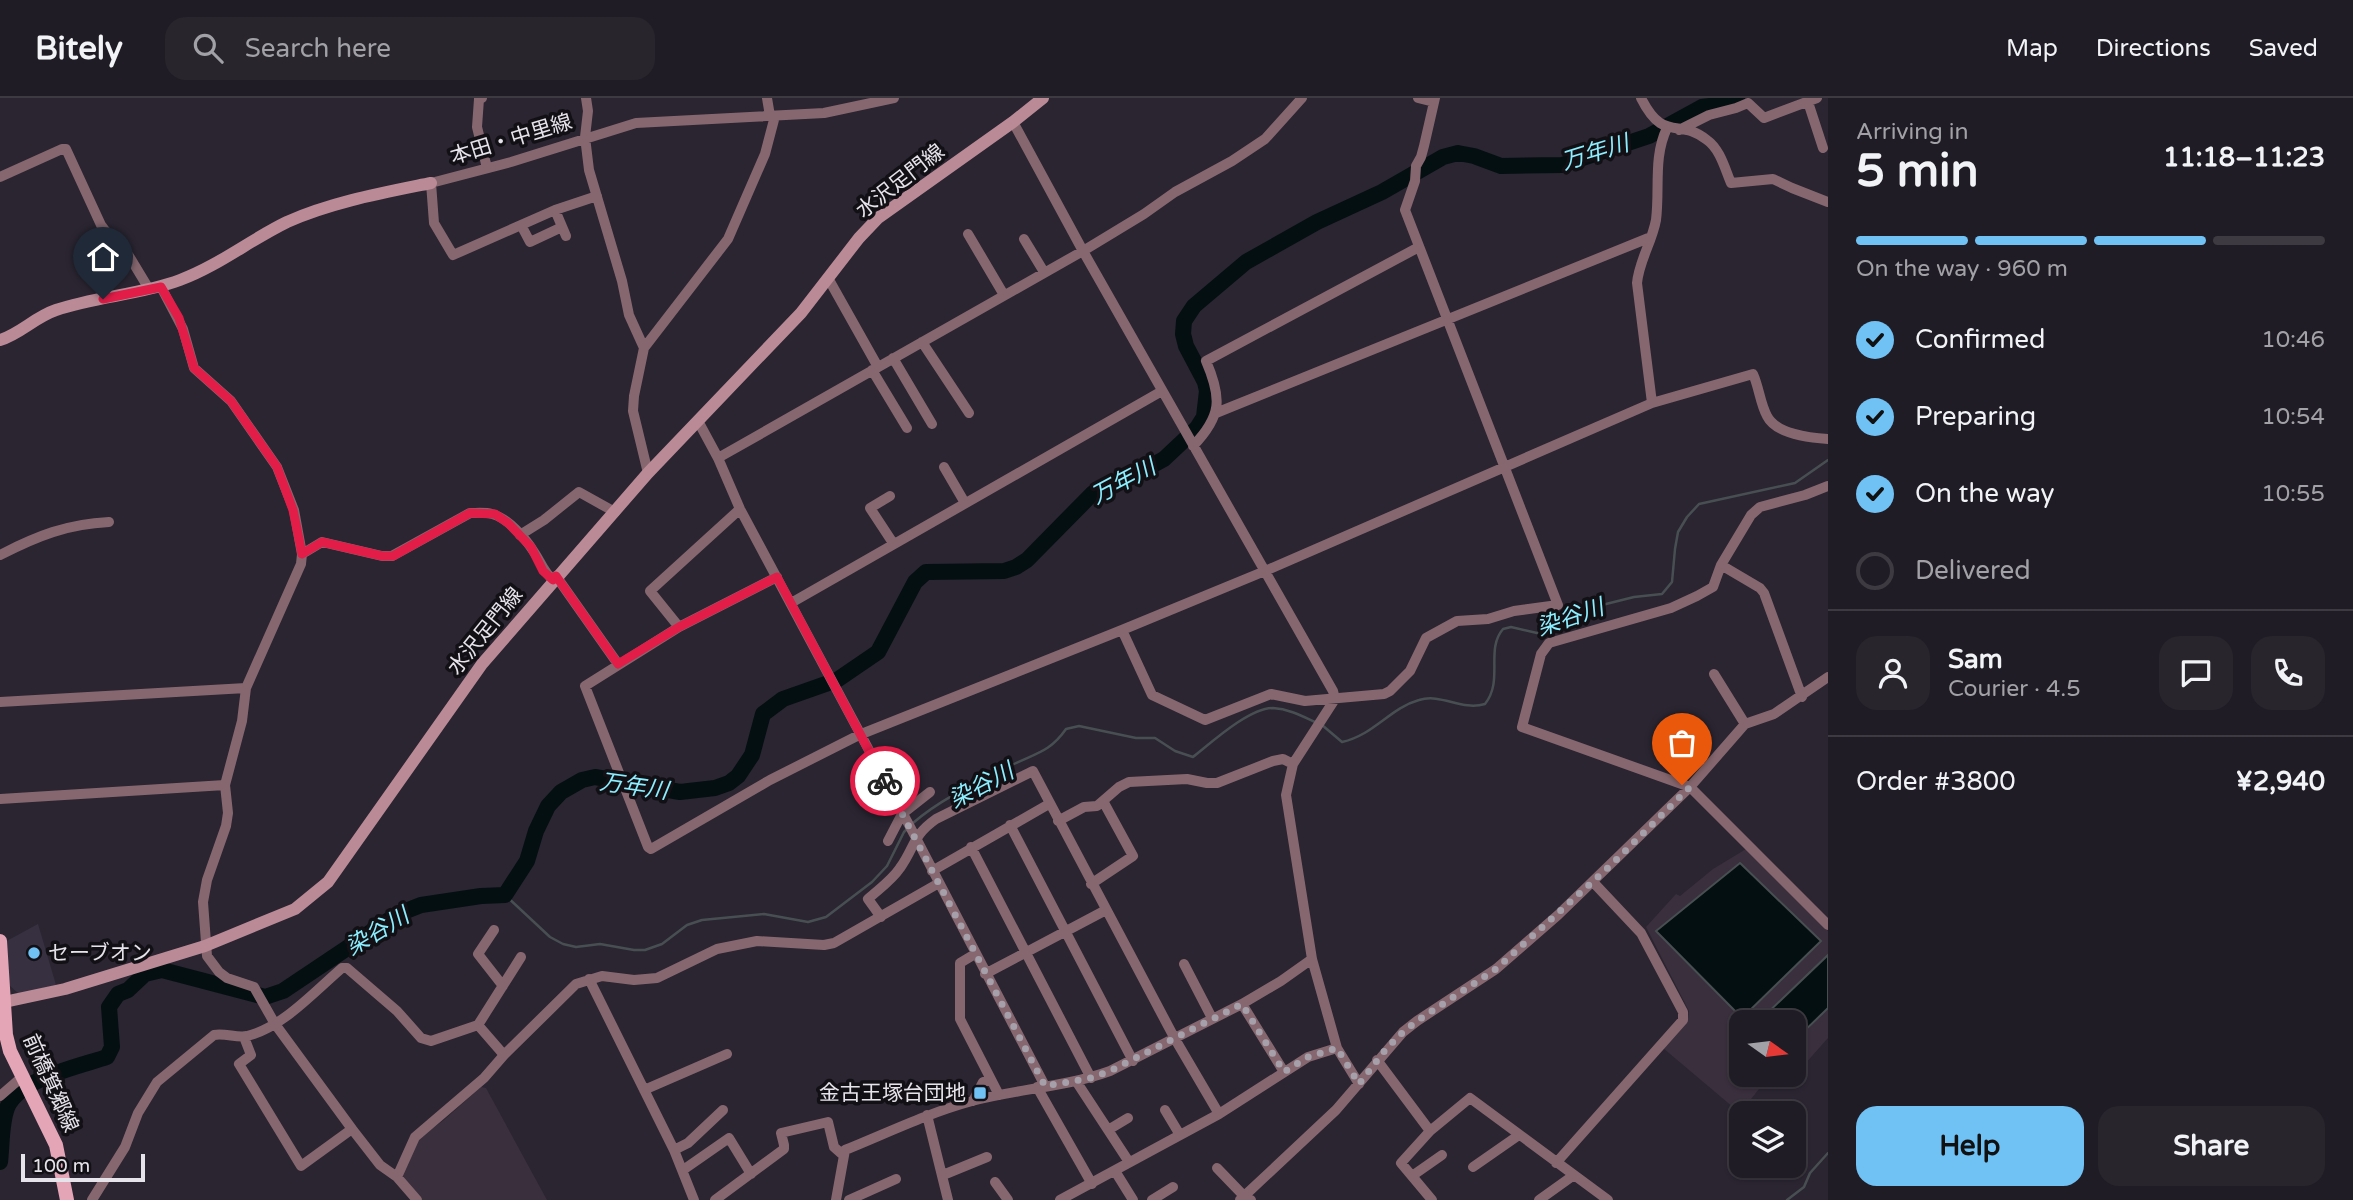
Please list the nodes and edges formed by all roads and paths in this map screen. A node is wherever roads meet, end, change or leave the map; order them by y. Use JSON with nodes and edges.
{"nodes":[{"id":1,"x":482,"y":98,"type":"edge"},
{"id":2,"x":586,"y":98,"type":"edge"},
{"id":3,"x":767,"y":98,"type":"edge"},
{"id":4,"x":894,"y":98,"type":"edge"},
{"id":5,"x":1042,"y":98,"type":"edge"},
{"id":6,"x":1301,"y":98,"type":"edge"},
{"id":7,"x":1418,"y":98,"type":"edge"},
{"id":8,"x":1640,"y":98,"type":"edge"},
{"id":9,"x":1434,"y":100,"type":"edge"},
{"id":10,"x":1812,"y":100,"type":"edge"},
{"id":11,"x":863,"y":102,"type":"edge"},
{"id":12,"x":772,"y":116,"type":"junction"},
{"id":13,"x":1013,"y":122,"type":"junction"},
{"id":14,"x":1667,"y":128,"type":"junction"},
{"id":15,"x":1679,"y":130,"type":"junction"},
{"id":16,"x":584,"y":137,"type":"junction"},
{"id":17,"x":1823,"y":148,"type":"dead end"},
{"id":18,"x":487,"y":168,"type":"junction"},
{"id":19,"x":0,"y":177,"type":"edge"},
{"id":20,"x":431,"y":183,"type":"junction"},
{"id":21,"x":597,"y":196,"type":"junction"},
{"id":22,"x":1828,"y":202,"type":"edge"},
{"id":23,"x":555,"y":210,"type":"junction"},
{"id":24,"x":521,"y":225,"type":"junction"},
{"id":25,"x":968,"y":234,"type":"dead end"},
{"id":26,"x":1651,"y":237,"type":"junction"},
{"id":27,"x":1024,"y":239,"type":"dead end"},
{"id":28,"x":1419,"y":247,"type":"junction"},
{"id":29,"x":1083,"y":251,"type":"junction"},
{"id":30,"x":1044,"y":272,"type":"junction"},
{"id":31,"x":828,"y":278,"type":"junction"},
{"id":32,"x":155,"y":288,"type":"junction"},
{"id":33,"x":1004,"y":295,"type":"junction"},
{"id":34,"x":1448,"y":319,"type":"junction"},
{"id":35,"x":0,"y":340,"type":"edge"},
{"id":36,"x":922,"y":342,"type":"junction"},
{"id":37,"x":644,"y":348,"type":"junction"},
{"id":38,"x":893,"y":358,"type":"junction"},
{"id":39,"x":875,"y":368,"type":"junction"},
{"id":40,"x":1162,"y":391,"type":"junction"},
{"id":41,"x":1652,"y":403,"type":"junction"},
{"id":42,"x":1216,"y":412,"type":"junction"},
{"id":43,"x":969,"y":413,"type":"dead end"},
{"id":44,"x":698,"y":421,"type":"junction"},
{"id":45,"x":932,"y":424,"type":"dead end"},
{"id":46,"x":907,"y":428,"type":"dead end"},
{"id":47,"x":1828,"y":439,"type":"edge"},
{"id":48,"x":1194,"y":446,"type":"junction"},
{"id":49,"x":718,"y":458,"type":"junction"},
{"id":50,"x":944,"y":467,"type":"dead end"},
{"id":51,"x":1504,"y":468,"type":"junction"},
{"id":52,"x":648,"y":473,"type":"junction"},
{"id":53,"x":1828,"y":486,"type":"edge"},
{"id":54,"x":890,"y":496,"type":"dead end"},
{"id":55,"x":965,"y":503,"type":"junction"},
{"id":56,"x":740,"y":509,"type":"junction"},
{"id":57,"x":615,"y":512,"type":"junction"},
{"id":58,"x":109,"y":522,"type":"dead end"},
{"id":59,"x":520,"y":535,"type":"junction"},
{"id":60,"x":893,"y":543,"type":"junction"},
{"id":61,"x":302,"y":554,"type":"junction"},
{"id":62,"x":0,"y":555,"type":"edge"},
{"id":63,"x":1721,"y":565,"type":"junction"},
{"id":64,"x":1265,"y":571,"type":"junction"},
{"id":65,"x":777,"y":577,"type":"junction"},
{"id":66,"x":554,"y":578,"type":"junction"},
{"id":67,"x":791,"y":603,"type":"junction"},
{"id":68,"x":679,"y":627,"type":"junction"},
{"id":69,"x":1122,"y":631,"type":"junction"},
{"id":70,"x":618,"y":664,"type":"junction"},
{"id":71,"x":1714,"y":674,"type":"dead end"},
{"id":72,"x":1828,"y":677,"type":"edge"},
{"id":73,"x":246,"y":688,"type":"junction"},
{"id":74,"x":1802,"y":697,"type":"junction"},
{"id":75,"x":1335,"y":699,"type":"junction"},
{"id":76,"x":0,"y":702,"type":"edge"},
{"id":77,"x":1745,"y":724,"type":"junction"},
{"id":78,"x":859,"y":734,"type":"junction"},
{"id":79,"x":1293,"y":764,"type":"junction"},
{"id":80,"x":225,"y":785,"type":"junction"},
{"id":81,"x":1690,"y":787,"type":"junction"},
{"id":82,"x":930,"y":792,"type":"dead end"},
{"id":83,"x":0,"y":799,"type":"edge"},
{"id":84,"x":1103,"y":801,"type":"junction"},
{"id":85,"x":1049,"y":804,"type":"junction"},
{"id":86,"x":904,"y":818,"type":"junction"},
{"id":87,"x":1058,"y":821,"type":"junction"},
{"id":88,"x":1010,"y":825,"type":"junction"},
{"id":89,"x":914,"y":835,"type":"junction"},
{"id":90,"x":888,"y":841,"type":"dead end"},
{"id":91,"x":971,"y":847,"type":"junction"},
{"id":92,"x":932,"y":871,"type":"junction"},
{"id":93,"x":1593,"y":882,"type":"junction"},
{"id":94,"x":939,"y":883,"type":"junction"},
{"id":95,"x":1091,"y":884,"type":"junction"},
{"id":96,"x":1106,"y":910,"type":"junction"},
{"id":97,"x":881,"y":917,"type":"junction"},
{"id":98,"x":1828,"y":925,"type":"edge"},
{"id":99,"x":494,"y":930,"type":"dead end"},
{"id":100,"x":1065,"y":933,"type":"junction"},
{"id":101,"x":0,"y":941,"type":"edge"},
{"id":102,"x":205,"y":946,"type":"junction"},
{"id":103,"x":1026,"y":953,"type":"junction"},
{"id":104,"x":975,"y":954,"type":"junction"},
{"id":105,"x":521,"y":957,"type":"dead end"},
{"id":106,"x":1312,"y":959,"type":"junction"},
{"id":107,"x":1184,"y":964,"type":"dead end"},
{"id":108,"x":985,"y":974,"type":"junction"},
{"id":109,"x":589,"y":979,"type":"junction"},
{"id":110,"x":503,"y":986,"type":"junction"},
{"id":111,"x":2,"y":1003,"type":"edge"},
{"id":112,"x":1242,"y":1004,"type":"junction"},
{"id":113,"x":1212,"y":1018,"type":"junction"},
{"id":114,"x":275,"y":1024,"type":"junction"},
{"id":115,"x":478,"y":1025,"type":"junction"},
{"id":116,"x":244,"y":1037,"type":"junction"},
{"id":117,"x":1175,"y":1039,"type":"junction"},
{"id":118,"x":1337,"y":1048,"type":"junction"},
{"id":119,"x":727,"y":1054,"type":"dead end"},
{"id":120,"x":505,"y":1055,"type":"junction"},
{"id":121,"x":1133,"y":1060,"type":"junction"},
{"id":122,"x":1377,"y":1060,"type":"junction"},
{"id":123,"x":1284,"y":1072,"type":"junction"},
{"id":124,"x":1091,"y":1078,"type":"junction"},
{"id":125,"x":23,"y":1079,"type":"junction"},
{"id":126,"x":990,"y":1080,"type":"junction"},
{"id":127,"x":1076,"y":1080,"type":"junction"},
{"id":128,"x":1359,"y":1084,"type":"junction"},
{"id":129,"x":1041,"y":1087,"type":"junction"},
{"id":130,"x":644,"y":1090,"type":"junction"},
{"id":131,"x":999,"y":1095,"type":"junction"},
{"id":132,"x":0,"y":1096,"type":"edge"},
{"id":133,"x":973,"y":1101,"type":"junction"},
{"id":134,"x":723,"y":1110,"type":"dead end"},
{"id":135,"x":1165,"y":1110,"type":"dead end"},
{"id":136,"x":1220,"y":1114,"type":"junction"},
{"id":137,"x":927,"y":1115,"type":"junction"},
{"id":138,"x":1128,"y":1118,"type":"dead end"},
{"id":139,"x":352,"y":1129,"type":"junction"},
{"id":140,"x":1108,"y":1130,"type":"junction"},
{"id":141,"x":1430,"y":1131,"type":"junction"},
{"id":142,"x":1180,"y":1135,"type":"junction"},
{"id":143,"x":1519,"y":1135,"type":"junction"},
{"id":144,"x":674,"y":1150,"type":"junction"},
{"id":145,"x":843,"y":1155,"type":"junction"},
{"id":146,"x":1442,"y":1155,"type":"dead end"},
{"id":147,"x":986,"y":1157,"type":"dead end"},
{"id":148,"x":1129,"y":1162,"type":"junction"},
{"id":149,"x":1556,"y":1163,"type":"junction"},
{"id":150,"x":1473,"y":1167,"type":"dead end"},
{"id":151,"x":1217,"y":1168,"type":"dead end"},
{"id":152,"x":683,"y":1170,"type":"junction"},
{"id":153,"x":1115,"y":1171,"type":"junction"},
{"id":154,"x":751,"y":1174,"type":"junction"},
{"id":155,"x":943,"y":1175,"type":"junction"},
{"id":156,"x":1574,"y":1175,"type":"junction"},
{"id":157,"x":1412,"y":1176,"type":"junction"},
{"id":158,"x":397,"y":1177,"type":"junction"},
{"id":159,"x":896,"y":1179,"type":"dead end"},
{"id":160,"x":995,"y":1182,"type":"dead end"},
{"id":161,"x":1092,"y":1184,"type":"junction"},
{"id":162,"x":1173,"y":1187,"type":"dead end"},
{"id":163,"x":1245,"y":1199,"type":"edge"},
{"id":164,"x":67,"y":1200,"type":"edge"},
{"id":165,"x":92,"y":1200,"type":"edge"},
{"id":166,"x":417,"y":1200,"type":"edge"},
{"id":167,"x":694,"y":1200,"type":"edge"},
{"id":168,"x":715,"y":1200,"type":"edge"},
{"id":169,"x":836,"y":1200,"type":"edge"},
{"id":170,"x":849,"y":1200,"type":"edge"},
{"id":171,"x":948,"y":1200,"type":"edge"},
{"id":172,"x":1008,"y":1200,"type":"edge"},
{"id":173,"x":1060,"y":1200,"type":"edge"},
{"id":174,"x":1133,"y":1200,"type":"edge"},
{"id":175,"x":1152,"y":1200,"type":"edge"},
{"id":176,"x":1432,"y":1200,"type":"edge"},
{"id":177,"x":1539,"y":1200,"type":"edge"},
{"id":178,"x":1608,"y":1200,"type":"edge"}],
"edges":[{"from":1,"to":18,"type":"street"},
{"from":2,"to":16,"type":"street"},
{"from":3,"to":12,"type":"street"},
{"from":4,"to":11,"type":"street","name":"本田・中里線"},
{"from":5,"to":13,"type":"main road","name":"水沢足門線"},
{"from":6,"to":29,"type":"street"},
{"from":7,"to":9,"type":"street"},
{"from":8,"to":14,"type":"street"},
{"from":9,"to":28,"type":"street"},
{"from":10,"to":15,"type":"street"},
{"from":10,"to":17,"type":"street"},
{"from":11,"to":12,"type":"street","name":"本田・中里線"},
{"from":12,"to":16,"type":"street","name":"本田・中里線"},
{"from":12,"to":37,"type":"street"},
{"from":13,"to":29,"type":"street"},
{"from":13,"to":31,"type":"main road","name":"水沢足門線"},
{"from":14,"to":15,"type":"street"},
{"from":14,"to":26,"type":"street"},
{"from":15,"to":22,"type":"street"},
{"from":16,"to":18,"type":"street","name":"本田・中里線"},
{"from":16,"to":21,"type":"street"},
{"from":18,"to":20,"type":"street","name":"本田・中里線"},
{"from":19,"to":32,"type":"street"},
{"from":20,"to":24,"type":"street"},
{"from":20,"to":32,"type":"main road"},
{"from":21,"to":23,"type":"street"},
{"from":21,"to":37,"type":"street"},
{"from":23,"to":24,"type":"street"},
{"from":23,"to":24,"type":"street"},
{"from":25,"to":33,"type":"street"},
{"from":26,"to":34,"type":"street"},
{"from":26,"to":41,"type":"street"},
{"from":27,"to":30,"type":"street"},
{"from":28,"to":34,"type":"street"},
{"from":28,"to":42,"type":"street"},
{"from":29,"to":30,"type":"street"},
{"from":29,"to":40,"type":"street"},
{"from":30,"to":33,"type":"street"},
{"from":31,"to":39,"type":"street"},
{"from":31,"to":44,"type":"main road","name":"水沢足門線"},
{"from":32,"to":35,"type":"main road"},
{"from":32,"to":61,"type":"street"},
{"from":33,"to":36,"type":"street"},
{"from":34,"to":42,"type":"street"},
{"from":34,"to":51,"type":"street"},
{"from":36,"to":38,"type":"street"},
{"from":36,"to":43,"type":"street"},
{"from":37,"to":52,"type":"street"},
{"from":38,"to":39,"type":"street"},
{"from":38,"to":45,"type":"street"},
{"from":39,"to":46,"type":"street"},
{"from":39,"to":49,"type":"street"},
{"from":40,"to":48,"type":"street"},
{"from":40,"to":55,"type":"street"},
{"from":41,"to":47,"type":"street"},
{"from":41,"to":51,"type":"street"},
{"from":42,"to":48,"type":"street"},
{"from":44,"to":49,"type":"street"},
{"from":44,"to":52,"type":"main road","name":"水沢足門線"},
{"from":48,"to":64,"type":"street"},
{"from":49,"to":56,"type":"street"},
{"from":50,"to":55,"type":"street"},
{"from":51,"to":64,"type":"street"},
{"from":51,"to":75,"type":"street"},
{"from":52,"to":57,"type":"main road","name":"水沢足門線"},
{"from":53,"to":63,"type":"street"},
{"from":54,"to":60,"type":"street"},
{"from":55,"to":60,"type":"street"},
{"from":56,"to":65,"type":"street"},
{"from":56,"to":68,"type":"street"},
{"from":57,"to":59,"type":"street"},
{"from":57,"to":66,"type":"main road","name":"水沢足門線"},
{"from":58,"to":62,"type":"street"},
{"from":59,"to":61,"type":"street"},
{"from":59,"to":66,"type":"street"},
{"from":60,"to":67,"type":"street"},
{"from":61,"to":73,"type":"street"},
{"from":63,"to":74,"type":"street"},
{"from":63,"to":81,"type":"street"},
{"from":64,"to":69,"type":"street"},
{"from":64,"to":75,"type":"street"},
{"from":65,"to":67,"type":"street"},
{"from":65,"to":68,"type":"street"},
{"from":66,"to":70,"type":"street"},
{"from":66,"to":102,"type":"main road","name":"水沢足門線"},
{"from":67,"to":78,"type":"street"},
{"from":68,"to":70,"type":"street"},
{"from":69,"to":75,"type":"street"},
{"from":69,"to":78,"type":"street"},
{"from":70,"to":78,"type":"street"},
{"from":71,"to":77,"type":"street"},
{"from":72,"to":74,"type":"street"},
{"from":73,"to":76,"type":"street"},
{"from":73,"to":80,"type":"street"},
{"from":74,"to":77,"type":"street"},
{"from":75,"to":79,"type":"street"},
{"from":77,"to":81,"type":"street"},
{"from":78,"to":86,"type":"street"},
{"from":79,"to":84,"type":"street"},
{"from":79,"to":106,"type":"street"},
{"from":80,"to":83,"type":"street"},
{"from":80,"to":102,"type":"street"},
{"from":81,"to":93,"type":"street"},
{"from":81,"to":98,"type":"street"},
{"from":82,"to":86,"type":"street"},
{"from":84,"to":87,"type":"street"},
{"from":84,"to":95,"type":"street"},
{"from":85,"to":87,"type":"street"},
{"from":85,"to":88,"type":"street"},
{"from":85,"to":89,"type":"street"},
{"from":86,"to":89,"type":"street"},
{"from":86,"to":90,"type":"street"},
{"from":87,"to":95,"type":"street"},
{"from":88,"to":91,"type":"street"},
{"from":88,"to":100,"type":"street"},
{"from":89,"to":92,"type":"street"},
{"from":89,"to":97,"type":"street"},
{"from":91,"to":92,"type":"street"},
{"from":91,"to":103,"type":"street"},
{"from":92,"to":94,"type":"street"},
{"from":93,"to":122,"type":"street"},
{"from":93,"to":149,"type":"street"},
{"from":94,"to":97,"type":"street"},
{"from":94,"to":104,"type":"street"},
{"from":95,"to":96,"type":"street"},
{"from":96,"to":100,"type":"street"},
{"from":96,"to":117,"type":"street"},
{"from":97,"to":109,"type":"street"},
{"from":99,"to":110,"type":"street"},
{"from":100,"to":103,"type":"street"},
{"from":100,"to":121,"type":"street"},
{"from":101,"to":111,"type":"main road","name":"前橋箕郷線"},
{"from":102,"to":111,"type":"main road","name":"水沢足門線"},
{"from":102,"to":114,"type":"street"},
{"from":103,"to":108,"type":"street"},
{"from":103,"to":124,"type":"street"},
{"from":104,"to":108,"type":"street"},
{"from":104,"to":126,"type":"street"},
{"from":105,"to":110,"type":"street"},
{"from":106,"to":112,"type":"street"},
{"from":106,"to":118,"type":"street"},
{"from":107,"to":113,"type":"street"},
{"from":108,"to":129,"type":"street"},
{"from":109,"to":120,"type":"street"},
{"from":109,"to":130,"type":"street"},
{"from":110,"to":115,"type":"street"},
{"from":111,"to":125,"type":"main road","name":"前橋箕郷線"},
{"from":112,"to":113,"type":"street"},
{"from":112,"to":123,"type":"street"},
{"from":113,"to":117,"type":"street"},
{"from":114,"to":115,"type":"street"},
{"from":114,"to":116,"type":"street"},
{"from":114,"to":139,"type":"street"},
{"from":115,"to":120,"type":"street"},
{"from":116,"to":139,"type":"street"},
{"from":116,"to":165,"type":"street"},
{"from":117,"to":121,"type":"street"},
{"from":117,"to":136,"type":"street"},
{"from":118,"to":123,"type":"street"},
{"from":118,"to":128,"type":"street"},
{"from":119,"to":130,"type":"street"},
{"from":120,"to":158,"type":"street"},
{"from":121,"to":124,"type":"street"},
{"from":122,"to":128,"type":"street"},
{"from":122,"to":141,"type":"street"},
{"from":123,"to":136,"type":"street"},
{"from":124,"to":127,"type":"street"},
{"from":125,"to":132,"type":"street"},
{"from":125,"to":164,"type":"main road","name":"前橋箕郷線"},
{"from":126,"to":131,"type":"street"},
{"from":126,"to":133,"type":"street"},
{"from":127,"to":129,"type":"street"},
{"from":127,"to":140,"type":"street"},
{"from":128,"to":163,"type":"street"},
{"from":129,"to":131,"type":"street"},
{"from":129,"to":161,"type":"street"},
{"from":130,"to":144,"type":"street"},
{"from":131,"to":133,"type":"street"},
{"from":133,"to":137,"type":"street"},
{"from":134,"to":144,"type":"street"},
{"from":135,"to":142,"type":"street"},
{"from":136,"to":142,"type":"street"},
{"from":137,"to":145,"type":"street"},
{"from":137,"to":155,"type":"street"},
{"from":138,"to":140,"type":"street"},
{"from":139,"to":158,"type":"street"},
{"from":140,"to":148,"type":"street"},
{"from":141,"to":143,"type":"street"},
{"from":141,"to":157,"type":"street"},
{"from":142,"to":148,"type":"street"},
{"from":143,"to":149,"type":"street"},
{"from":143,"to":150,"type":"street"},
{"from":144,"to":152,"type":"street"},
{"from":145,"to":154,"type":"street"},
{"from":145,"to":169,"type":"street"},
{"from":146,"to":157,"type":"street"},
{"from":147,"to":155,"type":"street"},
{"from":148,"to":153,"type":"street"},
{"from":149,"to":156,"type":"street"},
{"from":151,"to":163,"type":"street"},
{"from":152,"to":154,"type":"street"},
{"from":152,"to":167,"type":"street"},
{"from":153,"to":161,"type":"street"},
{"from":153,"to":174,"type":"street"},
{"from":154,"to":168,"type":"street"},
{"from":155,"to":171,"type":"street"},
{"from":156,"to":177,"type":"street"},
{"from":156,"to":178,"type":"street"},
{"from":157,"to":176,"type":"street"},
{"from":158,"to":166,"type":"street"},
{"from":159,"to":170,"type":"street"},
{"from":160,"to":172,"type":"street"},
{"from":161,"to":173,"type":"street"},
{"from":162,"to":175,"type":"street"}]}
